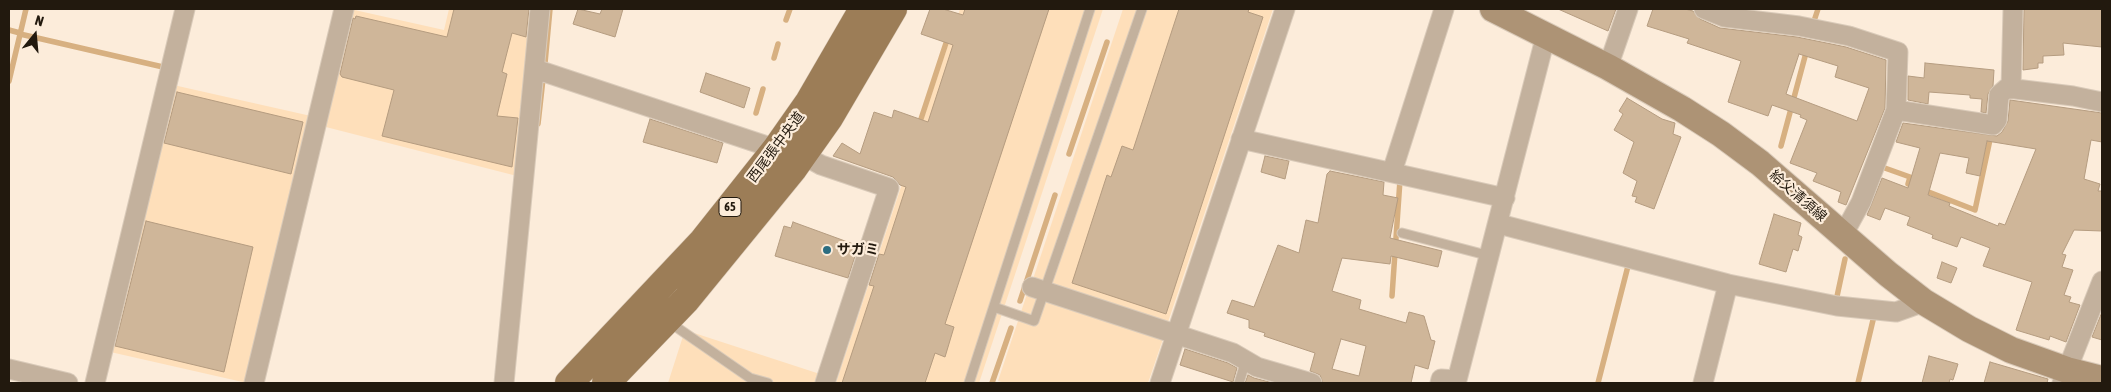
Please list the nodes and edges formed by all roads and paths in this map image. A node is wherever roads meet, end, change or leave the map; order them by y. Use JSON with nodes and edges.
{"nodes":[{"id":1,"x":185,"y":9,"type":"edge"},
{"id":2,"x":344,"y":9,"type":"edge"},
{"id":3,"x":540,"y":9,"type":"edge"},
{"id":4,"x":863,"y":9,"type":"edge"},
{"id":5,"x":893,"y":9,"type":"edge"},
{"id":6,"x":1090,"y":9,"type":"edge"},
{"id":7,"x":1142,"y":9,"type":"edge"},
{"id":8,"x":1285,"y":9,"type":"edge"},
{"id":9,"x":1444,"y":9,"type":"edge"},
{"id":10,"x":1493,"y":9,"type":"edge"},
{"id":11,"x":1628,"y":9,"type":"edge"},
{"id":12,"x":1704,"y":9,"type":"edge"},
{"id":13,"x":2013,"y":9,"type":"edge"},
{"id":14,"x":1546,"y":35,"type":"junction"},
{"id":15,"x":1608,"y":67,"type":"junction"},
{"id":16,"x":535,"y":69,"type":"junction"},
{"id":17,"x":2011,"y":89,"type":"junction"},
{"id":18,"x":2102,"y":102,"type":"edge"},
{"id":19,"x":1896,"y":110,"type":"junction"},
{"id":20,"x":1241,"y":139,"type":"junction"},
{"id":21,"x":776,"y":149,"type":"junction"},
{"id":22,"x":803,"y":155,"type":"junction"},
{"id":23,"x":1392,"y":172,"type":"junction"},
{"id":24,"x":1505,"y":198,"type":"junction"},
{"id":25,"x":1499,"y":224,"type":"junction"},
{"id":26,"x":1402,"y":233,"type":"dead end"},
{"id":27,"x":1843,"y":235,"type":"junction"},
{"id":28,"x":1490,"y":256,"type":"junction"},
{"id":29,"x":2102,"y":282,"type":"edge"},
{"id":30,"x":1728,"y":284,"type":"junction"},
{"id":31,"x":1038,"y":289,"type":"junction"},
{"id":32,"x":1924,"y":302,"type":"junction"},
{"id":33,"x":994,"y":307,"type":"junction"},
{"id":34,"x":666,"y":321,"type":"junction"},
{"id":35,"x":1175,"y":335,"type":"junction"},
{"id":36,"x":1246,"y":360,"type":"junction"},
{"id":37,"x":9,"y":369,"type":"edge"},
{"id":38,"x":2065,"y":377,"type":"edge"},
{"id":39,"x":2102,"y":379,"type":"edge"},
{"id":40,"x":68,"y":383,"type":"edge"},
{"id":41,"x":94,"y":383,"type":"edge"},
{"id":42,"x":254,"y":383,"type":"edge"},
{"id":43,"x":504,"y":383,"type":"edge"},
{"id":44,"x":568,"y":383,"type":"edge"},
{"id":45,"x":606,"y":383,"type":"edge"},
{"id":46,"x":768,"y":383,"type":"edge"},
{"id":47,"x":825,"y":383,"type":"edge"},
{"id":48,"x":969,"y":383,"type":"edge"},
{"id":49,"x":1160,"y":383,"type":"edge"},
{"id":50,"x":1239,"y":383,"type":"edge"},
{"id":51,"x":1312,"y":383,"type":"edge"},
{"id":52,"x":1440,"y":383,"type":"edge"},
{"id":53,"x":1703,"y":383,"type":"edge"}],
"edges":[{"from":1,"to":41,"type":"street"},
{"from":2,"to":42,"type":"street"},
{"from":3,"to":16,"type":"street"},
{"from":4,"to":21,"type":"main road","name":"西尾張中央道","number":"65"},
{"from":5,"to":22,"type":"main road","name":"西尾張中央道","number":"65"},
{"from":6,"to":33,"type":"lane"},
{"from":7,"to":31,"type":"lane"},
{"from":8,"to":20,"type":"street"},
{"from":9,"to":23,"type":"street"},
{"from":10,"to":14,"type":"main road","name":"給父清須線"},
{"from":11,"to":15,"type":"street"},
{"from":12,"to":19,"type":"street"},
{"from":13,"to":17,"type":"street"},
{"from":14,"to":15,"type":"main road","name":"給父清須線"},
{"from":14,"to":24,"type":"street"},
{"from":15,"to":27,"type":"main road","name":"給父清須線"},
{"from":16,"to":21,"type":"street"},
{"from":16,"to":43,"type":"street"},
{"from":17,"to":18,"type":"street"},
{"from":17,"to":19,"type":"street"},
{"from":19,"to":27,"type":"street"},
{"from":20,"to":23,"type":"street"},
{"from":20,"to":35,"type":"street"},
{"from":21,"to":44,"type":"main road","name":"西尾張中央道","number":"65"},
{"from":22,"to":34,"type":"main road","name":"西尾張中央道","number":"65"},
{"from":22,"to":47,"type":"street"},
{"from":23,"to":24,"type":"street"},
{"from":24,"to":25,"type":"street"},
{"from":25,"to":28,"type":"street"},
{"from":25,"to":30,"type":"street"},
{"from":26,"to":28,"type":"lane"},
{"from":27,"to":32,"type":"main road","name":"給父清須線"},
{"from":28,"to":52,"type":"street"},
{"from":29,"to":38,"type":"street"},
{"from":30,"to":32,"type":"street"},
{"from":30,"to":53,"type":"street"},
{"from":31,"to":33,"type":"lane"},
{"from":31,"to":35,"type":"street"},
{"from":32,"to":38,"type":"main road","name":"給父清須線"},
{"from":33,"to":48,"type":"lane"},
{"from":34,"to":45,"type":"main road","name":"西尾張中央道","number":"65"},
{"from":34,"to":46,"type":"lane"},
{"from":35,"to":36,"type":"street"},
{"from":35,"to":49,"type":"street"},
{"from":36,"to":50,"type":"lane"},
{"from":36,"to":51,"type":"street"},
{"from":37,"to":40,"type":"street"},
{"from":38,"to":39,"type":"main road","name":"給父清須線"}]}
